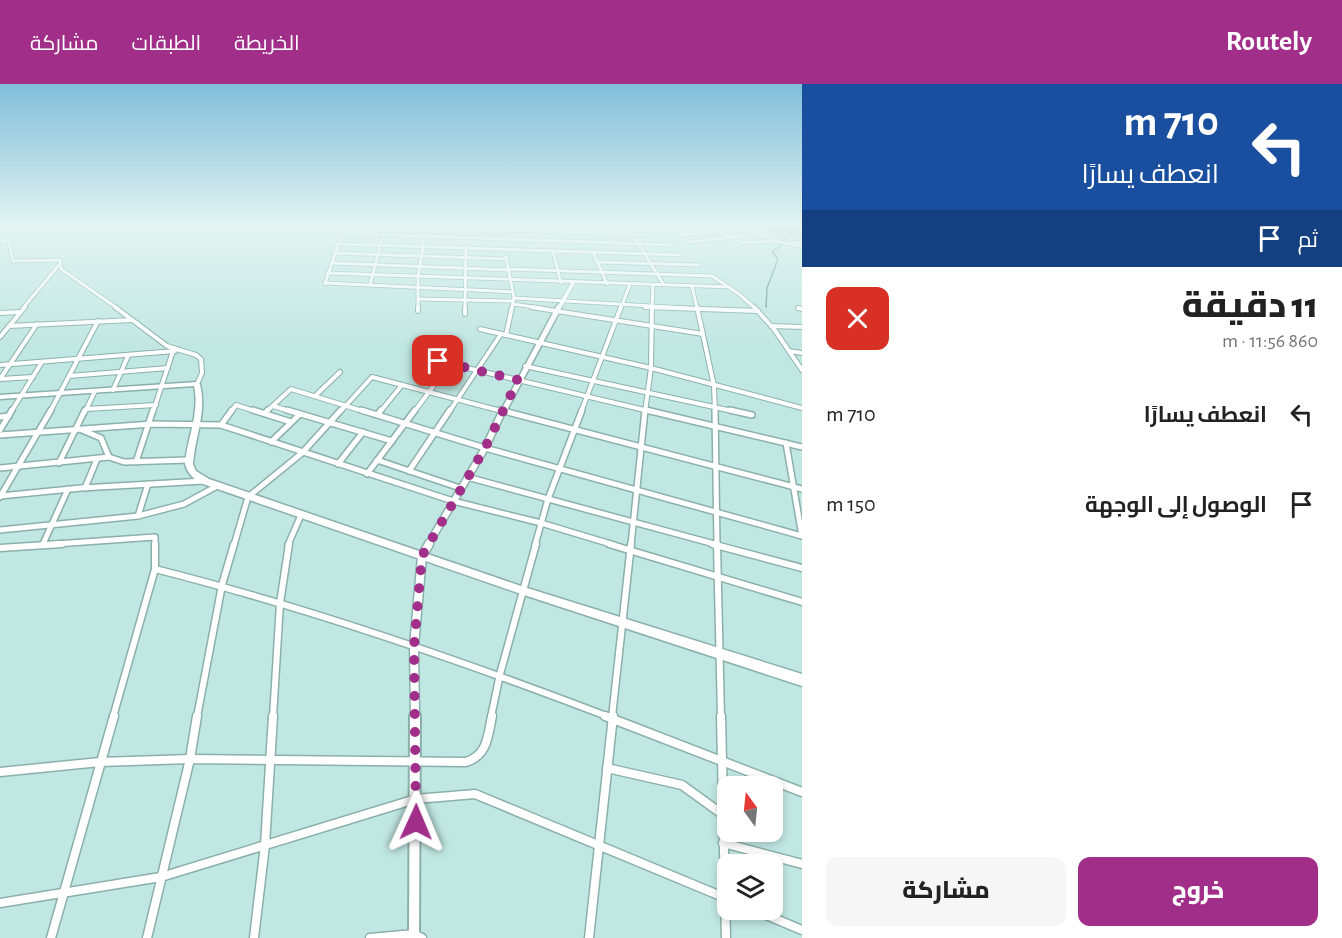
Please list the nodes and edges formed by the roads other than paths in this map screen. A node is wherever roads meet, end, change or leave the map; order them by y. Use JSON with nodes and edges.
{"nodes":[{"id":1,"x":420,"y":266,"type":"edge"},
{"id":2,"x":57,"y":267,"type":"edge"},
{"id":3,"x":60,"y":267,"type":"edge"},
{"id":4,"x":329,"y":267,"type":"edge"},
{"id":5,"x":375,"y":267,"type":"edge"},
{"id":6,"x":439,"y":267,"type":"edge"},
{"id":7,"x":557,"y":267,"type":"edge"},
{"id":8,"x":599,"y":267,"type":"edge"},
{"id":9,"x":652,"y":267,"type":"edge"},
{"id":10,"x":465,"y":268,"type":"junction"},
{"id":11,"x":508,"y":269,"type":"junction"},
{"id":12,"x":558,"y":271,"type":"junction"},
{"id":13,"x":602,"y":272,"type":"junction"},
{"id":14,"x":327,"y":273,"type":"junction"},
{"id":15,"x":657,"y":274,"type":"junction"},
{"id":16,"x":373,"y":275,"type":"junction"},
{"id":17,"x":418,"y":277,"type":"junction"},
{"id":18,"x":465,"y":279,"type":"junction"},
{"id":19,"x":511,"y":280,"type":"junction"},
{"id":20,"x":561,"y":283,"type":"junction"},
{"id":21,"x":573,"y":283,"type":"junction"},
{"id":22,"x":607,"y":284,"type":"junction"},
{"id":23,"x":630,"y":284,"type":"junction"},
{"id":24,"x":370,"y":285,"type":"junction"},
{"id":25,"x":653,"y":285,"type":"junction"},
{"id":26,"x":664,"y":285,"type":"junction"},
{"id":27,"x":692,"y":286,"type":"junction"},
{"id":28,"x":730,"y":287,"type":"junction"},
{"id":29,"x":418,"y":288,"type":"junction"},
{"id":30,"x":465,"y":289,"type":"junction"},
{"id":31,"x":513,"y":292,"type":"junction"},
{"id":32,"x":418,"y":298,"type":"junction"},
{"id":33,"x":465,"y":300,"type":"junction"},
{"id":34,"x":513,"y":301,"type":"junction"},
{"id":35,"x":562,"y":303,"type":"junction"},
{"id":36,"x":621,"y":306,"type":"junction"},
{"id":37,"x":653,"y":307,"type":"junction"},
{"id":38,"x":698,"y":308,"type":"junction"},
{"id":39,"x":418,"y":311,"type":"dead end"},
{"id":40,"x":557,"y":311,"type":"junction"},
{"id":41,"x":758,"y":311,"type":"junction"},
{"id":42,"x":20,"y":312,"type":"junction"},
{"id":43,"x":0,"y":313,"type":"edge"},
{"id":44,"x":465,"y":314,"type":"dead end"},
{"id":45,"x":134,"y":320,"type":"junction"},
{"id":46,"x":98,"y":321,"type":"junction"},
{"id":47,"x":615,"y":321,"type":"junction"},
{"id":48,"x":37,"y":324,"type":"junction"},
{"id":49,"x":9,"y":326,"type":"junction"},
{"id":50,"x":652,"y":326,"type":"junction"},
{"id":51,"x":771,"y":327,"type":"junction"},
{"id":52,"x":802,"y":327,"type":"edge"},
{"id":53,"x":480,"y":329,"type":"dead end"},
{"id":54,"x":504,"y":334,"type":"junction"},
{"id":55,"x":703,"y":334,"type":"junction"},
{"id":56,"x":0,"y":337,"type":"edge"},
{"id":57,"x":538,"y":342,"type":"junction"},
{"id":58,"x":175,"y":351,"type":"junction"},
{"id":59,"x":789,"y":351,"type":"junction"},
{"id":60,"x":802,"y":353,"type":"edge"},
{"id":61,"x":128,"y":356,"type":"junction"},
{"id":62,"x":601,"y":357,"type":"junction"},
{"id":63,"x":425,"y":358,"type":"dead end"},
{"id":64,"x":77,"y":359,"type":"junction"},
{"id":65,"x":42,"y":362,"type":"junction"},
{"id":66,"x":10,"y":364,"type":"junction"},
{"id":67,"x":450,"y":364,"type":"junction"},
{"id":68,"x":0,"y":365,"type":"edge"},
{"id":69,"x":525,"y":366,"type":"junction"},
{"id":70,"x":168,"y":368,"type":"junction"},
{"id":71,"x":651,"y":368,"type":"junction"},
{"id":72,"x":477,"y":370,"type":"junction"},
{"id":73,"x":802,"y":370,"type":"edge"},
{"id":74,"x":121,"y":371,"type":"junction"},
{"id":75,"x":340,"y":372,"type":"dead end"},
{"id":76,"x":69,"y":376,"type":"junction"},
{"id":77,"x":33,"y":377,"type":"junction"},
{"id":78,"x":0,"y":379,"type":"edge"},
{"id":79,"x":518,"y":380,"type":"junction"},
{"id":80,"x":592,"y":381,"type":"junction"},
{"id":81,"x":714,"y":383,"type":"junction"},
{"id":82,"x":197,"y":384,"type":"junction"},
{"id":83,"x":402,"y":385,"type":"junction"},
{"id":84,"x":162,"y":387,"type":"junction"},
{"id":85,"x":113,"y":390,"type":"junction"},
{"id":86,"x":95,"y":391,"type":"junction"},
{"id":87,"x":647,"y":392,"type":"junction"},
{"id":88,"x":61,"y":393,"type":"junction"},
{"id":89,"x":428,"y":393,"type":"junction"},
{"id":90,"x":23,"y":395,"type":"junction"},
{"id":91,"x":315,"y":396,"type":"junction"},
{"id":92,"x":587,"y":396,"type":"junction"},
{"id":93,"x":0,"y":397,"type":"edge"},
{"id":94,"x":457,"y":400,"type":"junction"},
{"id":95,"x":156,"y":405,"type":"junction"},
{"id":96,"x":348,"y":405,"type":"junction"},
{"id":97,"x":273,"y":406,"type":"junction"},
{"id":98,"x":715,"y":407,"type":"junction"},
{"id":99,"x":802,"y":408,"type":"edge"},
{"id":100,"x":86,"y":409,"type":"junction"},
{"id":101,"x":646,"y":411,"type":"junction"},
{"id":102,"x":502,"y":412,"type":"junction"},
{"id":103,"x":265,"y":413,"type":"junction"},
{"id":104,"x":300,"y":414,"type":"junction"},
{"id":105,"x":378,"y":414,"type":"junction"},
{"id":106,"x":752,"y":415,"type":"dead end"},
{"id":107,"x":9,"y":416,"type":"junction"},
{"id":108,"x":0,"y":417,"type":"edge"},
{"id":109,"x":291,"y":422,"type":"junction"},
{"id":110,"x":406,"y":422,"type":"junction"},
{"id":111,"x":331,"y":423,"type":"junction"},
{"id":112,"x":150,"y":424,"type":"junction"},
{"id":113,"x":198,"y":424,"type":"junction"},
{"id":114,"x":221,"y":424,"type":"junction"},
{"id":115,"x":715,"y":426,"type":"junction"},
{"id":116,"x":78,"y":429,"type":"junction"},
{"id":117,"x":0,"y":430,"type":"edge"},
{"id":118,"x":573,"y":430,"type":"junction"},
{"id":119,"x":436,"y":431,"type":"junction"},
{"id":120,"x":37,"y":432,"type":"junction"},
{"id":121,"x":363,"y":432,"type":"junction"},
{"id":122,"x":0,"y":435,"type":"edge"},
{"id":123,"x":392,"y":441,"type":"junction"},
{"id":124,"x":271,"y":442,"type":"junction"},
{"id":125,"x":786,"y":443,"type":"junction"},
{"id":126,"x":802,"y":447,"type":"edge"},
{"id":127,"x":485,"y":448,"type":"junction"},
{"id":128,"x":642,"y":448,"type":"junction"},
{"id":129,"x":302,"y":453,"type":"junction"},
{"id":130,"x":109,"y":457,"type":"junction"},
{"id":131,"x":97,"y":459,"type":"junction"},
{"id":132,"x":188,"y":460,"type":"junction"},
{"id":133,"x":377,"y":460,"type":"junction"},
{"id":134,"x":136,"y":462,"type":"junction"},
{"id":135,"x":59,"y":463,"type":"junction"},
{"id":136,"x":338,"y":464,"type":"junction"},
{"id":137,"x":17,"y":467,"type":"junction"},
{"id":138,"x":0,"y":468,"type":"edge"},
{"id":139,"x":560,"y":468,"type":"junction"},
{"id":140,"x":715,"y":468,"type":"junction"},
{"id":141,"x":409,"y":471,"type":"junction"},
{"id":142,"x":367,"y":474,"type":"junction"},
{"id":143,"x":467,"y":477,"type":"junction"},
{"id":144,"x":204,"y":481,"type":"junction"},
{"id":145,"x":148,"y":484,"type":"junction"},
{"id":146,"x":217,"y":486,"type":"junction"},
{"id":147,"x":793,"y":487,"type":"junction"},
{"id":148,"x":85,"y":488,"type":"junction"},
{"id":149,"x":460,"y":488,"type":"junction"},
{"id":150,"x":68,"y":489,"type":"junction"},
{"id":151,"x":637,"y":489,"type":"junction"},
{"id":152,"x":802,"y":489,"type":"edge"},
{"id":153,"x":0,"y":497,"type":"edge"},
{"id":154,"x":248,"y":497,"type":"junction"},
{"id":155,"x":548,"y":499,"type":"junction"},
{"id":156,"x":453,"y":501,"type":"junction"},
{"id":157,"x":715,"y":513,"type":"junction"},
{"id":158,"x":301,"y":515,"type":"junction"},
{"id":159,"x":138,"y":516,"type":"junction"},
{"id":160,"x":633,"y":522,"type":"junction"},
{"id":161,"x":541,"y":523,"type":"junction"},
{"id":162,"x":52,"y":524,"type":"junction"},
{"id":163,"x":0,"y":530,"type":"edge"},
{"id":164,"x":802,"y":536,"type":"edge"},
{"id":165,"x":44,"y":544,"type":"junction"},
{"id":166,"x":718,"y":545,"type":"junction"},
{"id":167,"x":0,"y":548,"type":"edge"},
{"id":168,"x":631,"y":550,"type":"junction"},
{"id":169,"x":422,"y":556,"type":"junction"},
{"id":170,"x":802,"y":568,"type":"edge"},
{"id":171,"x":155,"y":569,"type":"junction"},
{"id":172,"x":718,"y":578,"type":"junction"},
{"id":173,"x":222,"y":585,"type":"junction"},
{"id":174,"x":524,"y":591,"type":"junction"},
{"id":175,"x":802,"y":602,"type":"edge"},
{"id":176,"x":280,"y":603,"type":"junction"},
{"id":177,"x":622,"y":622,"type":"junction"},
{"id":178,"x":414,"y":646,"type":"junction"},
{"id":179,"x":718,"y":653,"type":"junction"},
{"id":180,"x":500,"y":674,"type":"junction"},
{"id":181,"x":802,"y":680,"type":"edge"},
{"id":182,"x":612,"y":719,"type":"junction"},
{"id":183,"x":190,"y":759,"type":"junction"},
{"id":184,"x":271,"y":759,"type":"junction"},
{"id":185,"x":416,"y":760,"type":"junction"},
{"id":186,"x":720,"y":760,"type":"junction"},
{"id":187,"x":100,"y":762,"type":"junction"},
{"id":188,"x":606,"y":768,"type":"junction"},
{"id":189,"x":0,"y":772,"type":"edge"},
{"id":190,"x":721,"y":776,"type":"edge"},
{"id":191,"x":802,"y":792,"type":"edge"},
{"id":192,"x":416,"y":800,"type":"junction"},
{"id":193,"x":717,"y":810,"type":"edge"},
{"id":194,"x":723,"y":843,"type":"joint"},
{"id":195,"x":598,"y":844,"type":"junction"},
{"id":196,"x":265,"y":845,"type":"junction"},
{"id":197,"x":724,"y":854,"type":"edge"},
{"id":198,"x":802,"y":864,"type":"edge"},
{"id":199,"x":160,"y":877,"type":"junction"},
{"id":200,"x":63,"y":894,"type":"junction"},
{"id":201,"x":717,"y":894,"type":"edge"},
{"id":202,"x":0,"y":903,"type":"edge"},
{"id":203,"x":726,"y":920,"type":"edge"},
{"id":204,"x":778,"y":920,"type":"edge"},
{"id":205,"x":802,"y":930,"type":"edge"},
{"id":206,"x":416,"y":936,"type":"edge"},
{"id":207,"x":51,"y":938,"type":"edge"},
{"id":208,"x":147,"y":938,"type":"edge"},
{"id":209,"x":254,"y":938,"type":"edge"},
{"id":210,"x":370,"y":938,"type":"edge"},
{"id":211,"x":589,"y":938,"type":"edge"},
{"id":212,"x":726,"y":938,"type":"edge"}],
"edges":[{"from":1,"to":17,"type":"street"},
{"from":2,"to":42,"type":"street"},
{"from":3,"to":45,"type":"street"},
{"from":4,"to":14,"type":"street"},
{"from":5,"to":16,"type":"street"},
{"from":6,"to":10,"type":"street"},
{"from":7,"to":12,"type":"street"},
{"from":8,"to":13,"type":"street"},
{"from":9,"to":15,"type":"street"},
{"from":10,"to":11,"type":"street"},
{"from":10,"to":18,"type":"street"},
{"from":11,"to":12,"type":"street"},
{"from":11,"to":19,"type":"street"},
{"from":12,"to":13,"type":"street"},
{"from":12,"to":20,"type":"street"},
{"from":13,"to":15,"type":"street"},
{"from":13,"to":22,"type":"street"},
{"from":14,"to":16,"type":"street"},
{"from":14,"to":24,"type":"street"},
{"from":15,"to":26,"type":"street"},
{"from":15,"to":28,"type":"street"},
{"from":16,"to":17,"type":"street"},
{"from":16,"to":24,"type":"street"},
{"from":17,"to":18,"type":"street"},
{"from":17,"to":29,"type":"street"},
{"from":18,"to":19,"type":"street"},
{"from":18,"to":30,"type":"street"},
{"from":19,"to":20,"type":"street"},
{"from":19,"to":31,"type":"street"},
{"from":20,"to":21,"type":"street"},
{"from":21,"to":22,"type":"street"},
{"from":21,"to":35,"type":"street"},
{"from":22,"to":23,"type":"street"},
{"from":23,"to":25,"type":"street"},
{"from":23,"to":36,"type":"street"},
{"from":24,"to":29,"type":"street"},
{"from":25,"to":26,"type":"street"},
{"from":25,"to":37,"type":"street"},
{"from":26,"to":27,"type":"street"},
{"from":27,"to":28,"type":"street"},
{"from":27,"to":38,"type":"street"},
{"from":28,"to":41,"type":"street"},
{"from":29,"to":30,"type":"street"},
{"from":29,"to":32,"type":"street"},
{"from":30,"to":31,"type":"street"},
{"from":30,"to":33,"type":"street"},
{"from":31,"to":34,"type":"street"},
{"from":32,"to":33,"type":"street"},
{"from":32,"to":39,"type":"street"},
{"from":33,"to":34,"type":"street"},
{"from":33,"to":44,"type":"street"},
{"from":34,"to":35,"type":"street"},
{"from":34,"to":40,"type":"street"},
{"from":34,"to":54,"type":"street"},
{"from":35,"to":36,"type":"street"},
{"from":35,"to":40,"type":"street"},
{"from":36,"to":37,"type":"street"},
{"from":36,"to":47,"type":"street"},
{"from":37,"to":38,"type":"street"},
{"from":37,"to":50,"type":"street"},
{"from":38,"to":41,"type":"street"},
{"from":38,"to":55,"type":"street"},
{"from":40,"to":47,"type":"street"},
{"from":40,"to":57,"type":"street"},
{"from":41,"to":51,"type":"street"},
{"from":42,"to":43,"type":"street"},
{"from":42,"to":49,"type":"street"},
{"from":45,"to":46,"type":"street"},
{"from":45,"to":58,"type":"street"},
{"from":46,"to":48,"type":"street"},
{"from":46,"to":64,"type":"street"},
{"from":47,"to":50,"type":"street"},
{"from":47,"to":62,"type":"street"},
{"from":48,"to":49,"type":"street"},
{"from":48,"to":66,"type":"street"},
{"from":49,"to":56,"type":"street"},
{"from":50,"to":55,"type":"street"},
{"from":50,"to":71,"type":"street"},
{"from":51,"to":52,"type":"street"},
{"from":51,"to":59,"type":"street"},
{"from":53,"to":54,"type":"street"},
{"from":54,"to":57,"type":"street"},
{"from":54,"to":72,"type":"street"},
{"from":55,"to":81,"type":"street"},
{"from":57,"to":62,"type":"street"},
{"from":57,"to":69,"type":"street"},
{"from":58,"to":61,"type":"street"},
{"from":58,"to":70,"type":"street"},
{"from":58,"to":82,"type":"street"},
{"from":59,"to":60,"type":"street"},
{"from":59,"to":73,"type":"street"},
{"from":61,"to":64,"type":"street"},
{"from":61,"to":74,"type":"street"},
{"from":62,"to":71,"type":"street"},
{"from":62,"to":80,"type":"street"},
{"from":63,"to":67,"type":"street"},
{"from":64,"to":65,"type":"street"},
{"from":64,"to":76,"type":"street"},
{"from":65,"to":66,"type":"street"},
{"from":65,"to":77,"type":"street"},
{"from":66,"to":68,"type":"street"},
{"from":66,"to":78,"type":"street"},
{"from":67,"to":72,"type":"street"},
{"from":67,"to":89,"type":"street"},
{"from":69,"to":79,"type":"street"},
{"from":69,"to":80,"type":"street"},
{"from":70,"to":74,"type":"street"},
{"from":70,"to":84,"type":"street"},
{"from":71,"to":81,"type":"street"},
{"from":71,"to":87,"type":"street"},
{"from":72,"to":79,"type":"street"},
{"from":72,"to":94,"type":"street"},
{"from":74,"to":76,"type":"street"},
{"from":74,"to":85,"type":"street"},
{"from":75,"to":91,"type":"street"},
{"from":76,"to":88,"type":"street"},
{"from":77,"to":78,"type":"street"},
{"from":77,"to":90,"type":"street"},
{"from":79,"to":92,"type":"street"},
{"from":79,"to":102,"type":"street"},
{"from":80,"to":87,"type":"street"},
{"from":80,"to":92,"type":"street"},
{"from":81,"to":98,"type":"street"},
{"from":81,"to":99,"type":"street"},
{"from":82,"to":84,"type":"highway"},
{"from":82,"to":113,"type":"highway"},
{"from":83,"to":89,"type":"street"},
{"from":83,"to":96,"type":"street"},
{"from":83,"to":105,"type":"street"},
{"from":84,"to":85,"type":"highway"},
{"from":84,"to":95,"type":"street"},
{"from":85,"to":86,"type":"highway"},
{"from":86,"to":88,"type":"highway"},
{"from":86,"to":100,"type":"street"},
{"from":87,"to":98,"type":"street"},
{"from":87,"to":101,"type":"street"},
{"from":88,"to":90,"type":"highway"},
{"from":88,"to":120,"type":"street"},
{"from":89,"to":94,"type":"street"},
{"from":89,"to":110,"type":"street"},
{"from":90,"to":93,"type":"highway"},
{"from":90,"to":107,"type":"street"},
{"from":91,"to":96,"type":"street"},
{"from":91,"to":97,"type":"street"},
{"from":92,"to":101,"type":"street"},
{"from":92,"to":118,"type":"street"},
{"from":94,"to":102,"type":"street"},
{"from":94,"to":119,"type":"street"},
{"from":95,"to":100,"type":"street"},
{"from":95,"to":112,"type":"street"},
{"from":96,"to":105,"type":"street"},
{"from":96,"to":111,"type":"street"},
{"from":97,"to":103,"type":"street"},
{"from":97,"to":104,"type":"street"},
{"from":98,"to":106,"type":"street"},
{"from":98,"to":115,"type":"street"},
{"from":100,"to":116,"type":"street"},
{"from":101,"to":115,"type":"street"},
{"from":101,"to":128,"type":"street"},
{"from":102,"to":118,"type":"street"},
{"from":102,"to":127,"type":"street"},
{"from":103,"to":109,"type":"street"},
{"from":103,"to":114,"type":"street"},
{"from":104,"to":109,"type":"street"},
{"from":104,"to":111,"type":"street"},
{"from":105,"to":110,"type":"street"},
{"from":107,"to":108,"type":"street"},
{"from":107,"to":117,"type":"street"},
{"from":109,"to":124,"type":"street"},
{"from":110,"to":119,"type":"street"},
{"from":110,"to":123,"type":"street"},
{"from":111,"to":121,"type":"street"},
{"from":111,"to":129,"type":"street"},
{"from":112,"to":113,"type":"street"},
{"from":112,"to":116,"type":"street"},
{"from":112,"to":134,"type":"street"},
{"from":113,"to":114,"type":"street"},
{"from":113,"to":132,"type":"highway"},
{"from":114,"to":124,"type":"street"},
{"from":115,"to":125,"type":"street"},
{"from":115,"to":140,"type":"street"},
{"from":116,"to":120,"type":"street"},
{"from":116,"to":130,"type":"street"},
{"from":116,"to":135,"type":"street"},
{"from":118,"to":128,"type":"street"},
{"from":118,"to":139,"type":"street"},
{"from":119,"to":127,"type":"street"},
{"from":119,"to":141,"type":"street"},
{"from":120,"to":122,"type":"street"},
{"from":120,"to":137,"type":"street"},
{"from":121,"to":123,"type":"street"},
{"from":121,"to":136,"type":"street"},
{"from":123,"to":133,"type":"street"},
{"from":124,"to":129,"type":"street"},
{"from":125,"to":126,"type":"street"},
{"from":125,"to":147,"type":"street"},
{"from":127,"to":139,"type":"street"},
{"from":127,"to":143,"type":"street"},
{"from":128,"to":140,"type":"street"},
{"from":128,"to":151,"type":"street"},
{"from":129,"to":136,"type":"street"},
{"from":129,"to":154,"type":"street"},
{"from":130,"to":131,"type":"street"},
{"from":130,"to":134,"type":"street"},
{"from":131,"to":135,"type":"street"},
{"from":131,"to":148,"type":"street"},
{"from":132,"to":134,"type":"street"},
{"from":132,"to":144,"type":"highway"},
{"from":133,"to":141,"type":"street"},
{"from":133,"to":142,"type":"street"},
{"from":135,"to":137,"type":"street"},
{"from":136,"to":142,"type":"street"},
{"from":137,"to":138,"type":"street"},
{"from":137,"to":153,"type":"street"},
{"from":139,"to":151,"type":"street"},
{"from":139,"to":155,"type":"street"},
{"from":140,"to":147,"type":"street"},
{"from":140,"to":157,"type":"street"},
{"from":141,"to":149,"type":"street"},
{"from":142,"to":156,"type":"street"},
{"from":143,"to":149,"type":"street"},
{"from":143,"to":155,"type":"street"},
{"from":144,"to":145,"type":"street"},
{"from":144,"to":146,"type":"highway"},
{"from":145,"to":148,"type":"street"},
{"from":145,"to":159,"type":"street"},
{"from":146,"to":154,"type":"highway"},
{"from":146,"to":159,"type":"street"},
{"from":147,"to":152,"type":"street"},
{"from":147,"to":164,"type":"street"},
{"from":148,"to":150,"type":"street"},
{"from":149,"to":156,"type":"street"},
{"from":150,"to":153,"type":"street"},
{"from":150,"to":162,"type":"street"},
{"from":151,"to":157,"type":"street"},
{"from":151,"to":160,"type":"street"},
{"from":154,"to":158,"type":"highway"},
{"from":154,"to":173,"type":"street"},
{"from":155,"to":160,"type":"street"},
{"from":155,"to":161,"type":"street"},
{"from":156,"to":161,"type":"street"},
{"from":156,"to":169,"type":"street"},
{"from":157,"to":164,"type":"street"},
{"from":157,"to":166,"type":"street"},
{"from":158,"to":169,"type":"highway"},
{"from":158,"to":176,"type":"street"},
{"from":159,"to":162,"type":"street"},
{"from":160,"to":166,"type":"street"},
{"from":160,"to":168,"type":"street"},
{"from":161,"to":168,"type":"street"},
{"from":161,"to":174,"type":"street"},
{"from":162,"to":163,"type":"street"},
{"from":162,"to":165,"type":"street"},
{"from":165,"to":167,"type":"street"},
{"from":165,"to":171,"type":"street"},
{"from":166,"to":170,"type":"street"},
{"from":166,"to":172,"type":"street"},
{"from":168,"to":172,"type":"street"},
{"from":168,"to":177,"type":"street"},
{"from":169,"to":174,"type":"highway"},
{"from":169,"to":178,"type":"street"},
{"from":171,"to":173,"type":"street"},
{"from":171,"to":187,"type":"street"},
{"from":172,"to":175,"type":"street"},
{"from":172,"to":179,"type":"street"},
{"from":173,"to":176,"type":"street"},
{"from":173,"to":183,"type":"street"},
{"from":174,"to":177,"type":"highway"},
{"from":174,"to":180,"type":"street"},
{"from":176,"to":178,"type":"street"},
{"from":176,"to":184,"type":"street"},
{"from":177,"to":179,"type":"highway"},
{"from":177,"to":182,"type":"street"},
{"from":178,"to":180,"type":"street"},
{"from":178,"to":185,"type":"street"},
{"from":179,"to":181,"type":"highway"},
{"from":179,"to":186,"type":"street"},
{"from":180,"to":182,"type":"street"},
{"from":180,"to":185,"type":"street"},
{"from":182,"to":186,"type":"street"},
{"from":182,"to":188,"type":"street"},
{"from":183,"to":184,"type":"street"},
{"from":183,"to":187,"type":"street"},
{"from":183,"to":199,"type":"street"},
{"from":184,"to":185,"type":"street"},
{"from":184,"to":196,"type":"street"},
{"from":185,"to":192,"type":"street"},
{"from":186,"to":190,"type":"street"},
{"from":186,"to":191,"type":"street"},
{"from":187,"to":189,"type":"street"},
{"from":187,"to":200,"type":"street"},
{"from":188,"to":193,"type":"street"},
{"from":188,"to":195,"type":"street"},
{"from":192,"to":195,"type":"street"},
{"from":192,"to":196,"type":"street"},
{"from":192,"to":206,"type":"street"},
{"from":194,"to":197,"type":"street"},
{"from":194,"to":198,"type":"street"},
{"from":195,"to":201,"type":"street"},
{"from":195,"to":211,"type":"street"},
{"from":196,"to":199,"type":"street"},
{"from":196,"to":209,"type":"street"},
{"from":199,"to":200,"type":"street"},
{"from":199,"to":208,"type":"street"},
{"from":200,"to":202,"type":"street"},
{"from":200,"to":207,"type":"street"},
{"from":203,"to":212,"type":"street"},
{"from":204,"to":205,"type":"street"},
{"from":206,"to":210,"type":"street"}]}
